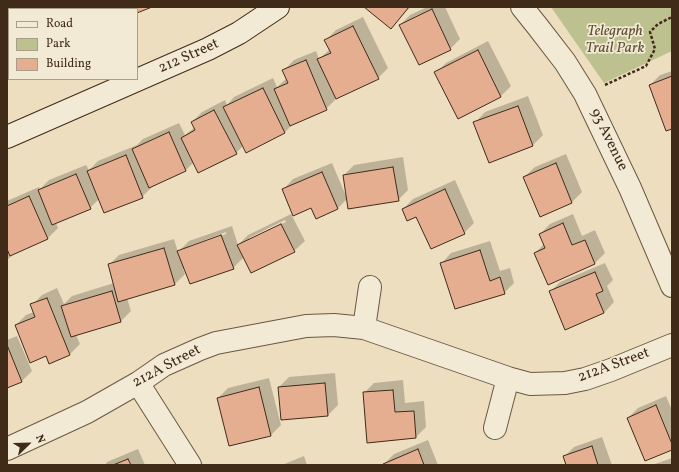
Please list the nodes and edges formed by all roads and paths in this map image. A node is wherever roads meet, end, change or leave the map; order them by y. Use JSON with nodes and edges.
{"nodes":[{"id":1,"x":278,"y":7,"type":"edge"},
{"id":2,"x":522,"y":7,"type":"edge"},
{"id":3,"x":672,"y":17,"type":"edge"},
{"id":4,"x":138,"y":79,"type":"edge"},
{"id":5,"x":136,"y":80,"type":"edge"},
{"id":6,"x":585,"y":94,"type":"junction"},
{"id":7,"x":7,"y":136,"type":"edge"},
{"id":8,"x":672,"y":286,"type":"edge"},
{"id":9,"x":370,"y":287,"type":"dead end"},
{"id":10,"x":364,"y":328,"type":"junction"},
{"id":11,"x":672,"y":345,"type":"edge"},
{"id":12,"x":508,"y":378,"type":"junction"},
{"id":13,"x":138,"y":382,"type":"junction"},
{"id":14,"x":495,"y":428,"type":"dead end"},
{"id":15,"x":7,"y":449,"type":"edge"},
{"id":16,"x":190,"y":465,"type":"edge"}],
"edges":[{"from":1,"to":4,"type":"street","name":"212 Street"},
{"from":2,"to":6,"type":"street","name":"93 Avenue"},
{"from":3,"to":6,"type":"path"},
{"from":5,"to":7,"type":"street","name":"212 Street"},
{"from":6,"to":8,"type":"street","name":"93 Avenue"},
{"from":9,"to":10,"type":"street"},
{"from":10,"to":12,"type":"street","name":"212A Street"},
{"from":10,"to":13,"type":"street","name":"212A Street"},
{"from":11,"to":12,"type":"street","name":"212A Street"},
{"from":12,"to":14,"type":"street"},
{"from":13,"to":15,"type":"street","name":"212A Street"},
{"from":13,"to":16,"type":"street"}]}
